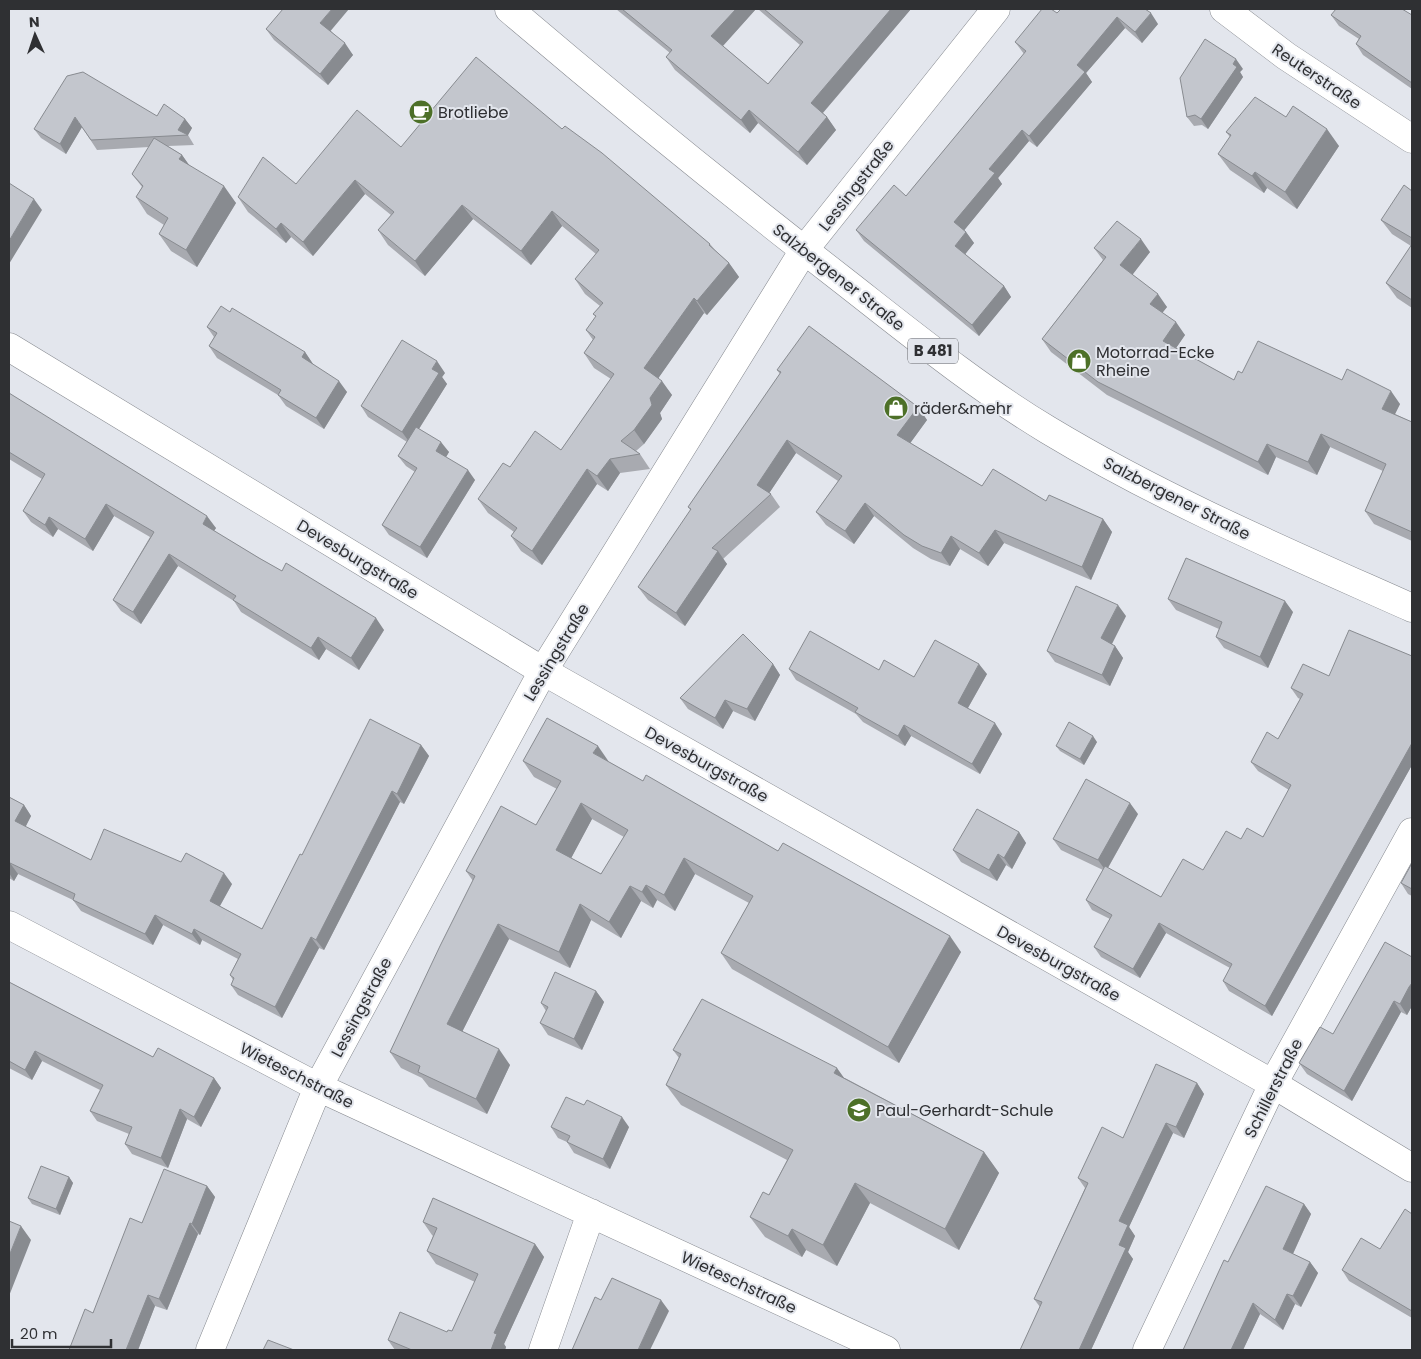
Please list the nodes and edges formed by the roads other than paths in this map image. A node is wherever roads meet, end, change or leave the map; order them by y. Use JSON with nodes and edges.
{"nodes":[{"id":1,"x":509,"y":9,"type":"edge"},
{"id":2,"x":996,"y":9,"type":"edge"},
{"id":3,"x":1224,"y":9,"type":"edge"},
{"id":4,"x":1412,"y":139,"type":"edge"},
{"id":5,"x":804,"y":250,"type":"junction"},
{"id":6,"x":9,"y":347,"type":"edge"},
{"id":7,"x":1412,"y":608,"type":"edge"},
{"id":8,"x":543,"y":671,"type":"junction"},
{"id":9,"x":1412,"y":832,"type":"edge"},
{"id":10,"x":9,"y":925,"type":"edge"},
{"id":11,"x":1273,"y":1084,"type":"junction"},
{"id":12,"x":318,"y":1087,"type":"junction"},
{"id":13,"x":1412,"y":1168,"type":"edge"},
{"id":14,"x":591,"y":1213,"type":"junction"},
{"id":15,"x":210,"y":1350,"type":"edge"},
{"id":16,"x":542,"y":1350,"type":"edge"},
{"id":17,"x":886,"y":1350,"type":"edge"},
{"id":18,"x":1147,"y":1350,"type":"edge"}],
"edges":[{"from":1,"to":5,"type":"street","name":"Salzbergener Straße","number":"B 481"},
{"from":2,"to":5,"type":"street","name":"Lessingstraße"},
{"from":3,"to":4,"type":"street","name":"Reuterstraße"},
{"from":5,"to":7,"type":"street","name":"Salzbergener Straße","number":"B 481"},
{"from":5,"to":8,"type":"street","name":"Lessingstraße"},
{"from":6,"to":8,"type":"street","name":"Devesburgstraße"},
{"from":8,"to":11,"type":"street","name":"Devesburgstraße"},
{"from":8,"to":12,"type":"street","name":"Lessingstraße"},
{"from":9,"to":11,"type":"street","name":"Schillerstraße"},
{"from":10,"to":12,"type":"street","name":"Wieteschstraße"},
{"from":11,"to":13,"type":"street","name":"Devesburgstraße"},
{"from":11,"to":18,"type":"street","name":"Schillerstraße"},
{"from":12,"to":14,"type":"street","name":"Wieteschstraße"},
{"from":12,"to":15,"type":"street","name":"Lessingstraße"},
{"from":14,"to":16,"type":"street"},
{"from":14,"to":17,"type":"street","name":"Wieteschstraße"}]}
